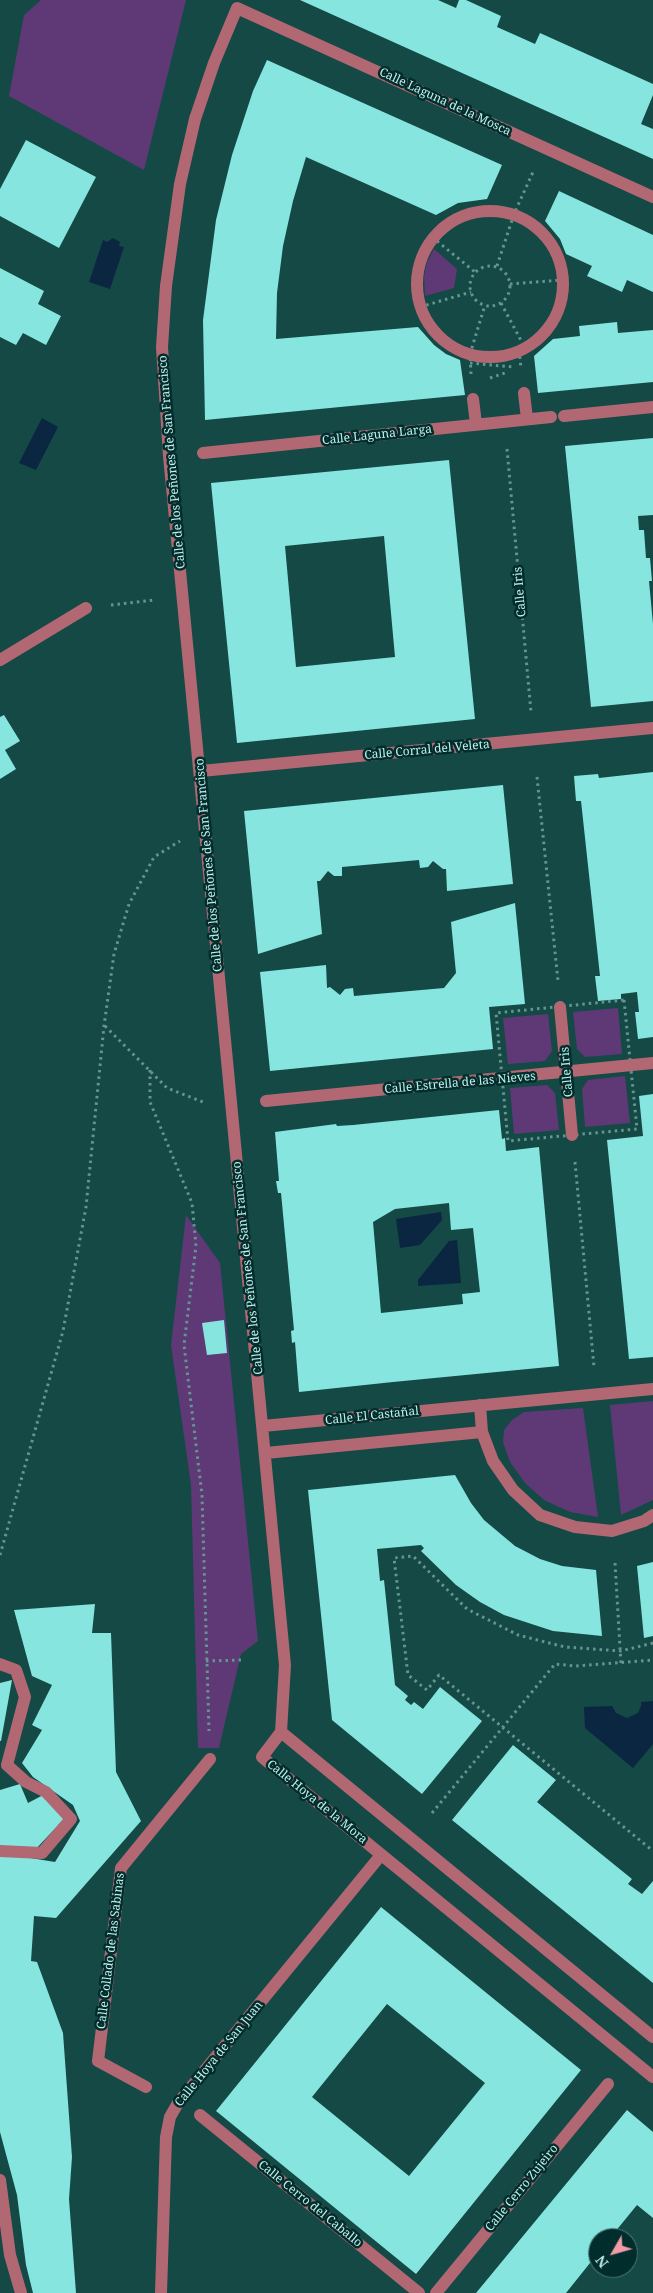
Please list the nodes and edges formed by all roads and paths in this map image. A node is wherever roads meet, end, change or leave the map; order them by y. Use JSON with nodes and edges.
{"nodes":[{"id":1,"x":237,"y":8,"type":"joint"},
{"id":2,"x":533,"y":172,"type":"dead end"},
{"id":3,"x":653,"y":197,"type":"edge"},
{"id":4,"x":514,"y":214,"type":"junction"},
{"id":5,"x":432,"y":237,"type":"junction"},
{"id":6,"x":497,"y":266,"type":"junction"},
{"id":7,"x":475,"y":272,"type":"junction"},
{"id":8,"x":564,"y":280,"type":"junction"},
{"id":9,"x":510,"y":284,"type":"junction"},
{"id":10,"x":471,"y":292,"type":"junction"},
{"id":11,"x":501,"y":303,"type":"junction"},
{"id":12,"x":485,"y":305,"type":"junction"},
{"id":13,"x":420,"y":307,"type":"junction"},
{"id":14,"x":525,"y":348,"type":"junction"},
{"id":15,"x":470,"y":359,"type":"junction"},
{"id":16,"x":489,"y":378,"type":"dead end"},
{"id":17,"x":524,"y":393,"type":"dead end"},
{"id":18,"x":473,"y":399,"type":"dead end"},
{"id":19,"x":653,"y":407,"type":"edge"},
{"id":20,"x":527,"y":419,"type":"junction"},
{"id":21,"x":476,"y":424,"type":"junction"},
{"id":22,"x":203,"y":453,"type":"dead end"},
{"id":23,"x":508,"y":467,"type":"dead end"},
{"id":24,"x":160,"y":599,"type":"dead end"},
{"id":25,"x":86,"y":608,"type":"joint"},
{"id":26,"x":0,"y":660,"type":"edge"},
{"id":27,"x":532,"y":718,"type":"dead end"},
{"id":28,"x":653,"y":728,"type":"edge"},
{"id":29,"x":201,"y":772,"type":"junction"},
{"id":30,"x":537,"y":777,"type":"dead end"},
{"id":31,"x":184,"y":838,"type":"dead end"},
{"id":32,"x":558,"y":988,"type":"dead end"},
{"id":33,"x":560,"y":1002,"type":"dead end"},
{"id":34,"x":104,"y":1026,"type":"junction"},
{"id":35,"x":653,"y":1064,"type":"edge"},
{"id":36,"x":150,"y":1070,"type":"junction"},
{"id":37,"x":567,"y":1073,"type":"junction"},
{"id":38,"x":266,"y":1101,"type":"dead end"},
{"id":39,"x":211,"y":1105,"type":"dead end"},
{"id":40,"x":573,"y":1140,"type":"dead end"},
{"id":41,"x":574,"y":1154,"type":"dead end"},
{"id":42,"x":594,"y":1368,"type":"dead end"},
{"id":43,"x":653,"y":1389,"type":"edge"},
{"id":44,"x":480,"y":1405,"type":"junction"},
{"id":45,"x":263,"y":1426,"type":"junction"},
{"id":46,"x":482,"y":1432,"type":"junction"},
{"id":47,"x":266,"y":1453,"type":"junction"},
{"id":48,"x":653,"y":1516,"type":"edge"},
{"id":49,"x":0,"y":1555,"type":"edge"},
{"id":50,"x":615,"y":1563,"type":"dead end"},
{"id":51,"x":653,"y":1643,"type":"edge"},
{"id":52,"x":620,"y":1651,"type":"junction"},
{"id":53,"x":242,"y":1660,"type":"dead end"},
{"id":54,"x":653,"y":1660,"type":"edge"},
{"id":55,"x":206,"y":1661,"type":"junction"},
{"id":56,"x":0,"y":1664,"type":"edge"},
{"id":57,"x":621,"y":1664,"type":"junction"},
{"id":58,"x":502,"y":1728,"type":"junction"},
{"id":59,"x":281,"y":1732,"type":"junction"},
{"id":60,"x":210,"y":1759,"type":"joint"},
{"id":61,"x":432,"y":1813,"type":"dead end"},
{"id":62,"x":0,"y":1851,"type":"edge"},
{"id":63,"x":653,"y":1851,"type":"edge"},
{"id":64,"x":381,"y":1855,"type":"junction"},
{"id":65,"x":653,"y":2037,"type":"edge"},
{"id":66,"x":653,"y":2077,"type":"edge"},
{"id":67,"x":608,"y":2084,"type":"dead end"},
{"id":68,"x":146,"y":2086,"type":"dead end"},
{"id":69,"x":200,"y":2115,"type":"dead end"},
{"id":70,"x":0,"y":2180,"type":"edge"},
{"id":71,"x":21,"y":2293,"type":"edge"},
{"id":72,"x":161,"y":2293,"type":"edge"},
{"id":73,"x":419,"y":2293,"type":"edge"},
{"id":74,"x":436,"y":2293,"type":"edge"}],
"edges":[{"from":1,"to":3,"type":"street","name":"Calle Laguna de la Mosca"},
{"from":1,"to":29,"type":"street","name":"Calle de los Peñones de San Francisco"},
{"from":2,"to":4,"type":"path"},
{"from":4,"to":5,"type":"street"},
{"from":4,"to":6,"type":"path"},
{"from":4,"to":8,"type":"street"},
{"from":5,"to":7,"type":"path"},
{"from":5,"to":13,"type":"street"},
{"from":6,"to":7,"type":"path"},
{"from":6,"to":9,"type":"path"},
{"from":7,"to":10,"type":"path"},
{"from":8,"to":9,"type":"path"},
{"from":8,"to":14,"type":"street"},
{"from":9,"to":11,"type":"path"},
{"from":10,"to":12,"type":"path"},
{"from":10,"to":13,"type":"path"},
{"from":11,"to":12,"type":"path"},
{"from":11,"to":14,"type":"path"},
{"from":12,"to":15,"type":"path"},
{"from":13,"to":15,"type":"street"},
{"from":14,"to":15,"type":"street"},
{"from":15,"to":16,"type":"path"},
{"from":17,"to":20,"type":"street"},
{"from":18,"to":21,"type":"street"},
{"from":19,"to":20,"type":"street","name":"Calle Laguna Larga"},
{"from":20,"to":21,"type":"street","name":"Calle Laguna Larga"},
{"from":21,"to":22,"type":"street","name":"Calle Laguna Larga"},
{"from":23,"to":27,"type":"path","name":"Calle Iris"},
{"from":24,"to":25,"type":"path"},
{"from":25,"to":26,"type":"street"},
{"from":28,"to":29,"type":"street","name":"Calle Corral del Veleta"},
{"from":29,"to":45,"type":"street","name":"Calle de los Peñones de San Francisco"},
{"from":30,"to":32,"type":"path"},
{"from":31,"to":34,"type":"path"},
{"from":33,"to":37,"type":"street","name":"Calle Iris"},
{"from":34,"to":36,"type":"path"},
{"from":34,"to":49,"type":"path"},
{"from":35,"to":37,"type":"street","name":"Calle Estrella de las Nieves"},
{"from":36,"to":39,"type":"path"},
{"from":36,"to":55,"type":"path"},
{"from":37,"to":38,"type":"street","name":"Calle Estrella de las Nieves"},
{"from":37,"to":40,"type":"street","name":"Calle Iris"},
{"from":41,"to":42,"type":"path"},
{"from":43,"to":44,"type":"street","name":"Calle El Castañal"},
{"from":44,"to":45,"type":"street","name":"Calle El Castañal"},
{"from":44,"to":46,"type":"street"},
{"from":45,"to":47,"type":"street","name":"Calle de los Peñones de San Francisco"},
{"from":46,"to":47,"type":"street"},
{"from":46,"to":48,"type":"street"},
{"from":47,"to":59,"type":"street","name":"Calle de los Peñones de San Francisco"},
{"from":50,"to":52,"type":"path"},
{"from":51,"to":52,"type":"path"},
{"from":52,"to":57,"type":"path"},
{"from":52,"to":58,"type":"path"},
{"from":53,"to":55,"type":"path"},
{"from":54,"to":57,"type":"path"},
{"from":55,"to":60,"type":"path"},
{"from":56,"to":62,"type":"street"},
{"from":57,"to":58,"type":"path"},
{"from":58,"to":61,"type":"path"},
{"from":58,"to":63,"type":"path"},
{"from":59,"to":64,"type":"street","name":"Calle Hoya de la Mora"},
{"from":59,"to":65,"type":"street"},
{"from":60,"to":68,"type":"street","name":"Calle Collado de las Sabinas"},
{"from":64,"to":66,"type":"street","name":"Calle Hoya de la Mora"},
{"from":64,"to":72,"type":"street","name":"Calle Hoya de San Juan"},
{"from":67,"to":74,"type":"street","name":"Calle Cerro Zujeiro"},
{"from":69,"to":73,"type":"street","name":"Calle Cerro del Caballo"},
{"from":70,"to":71,"type":"street"}]}
